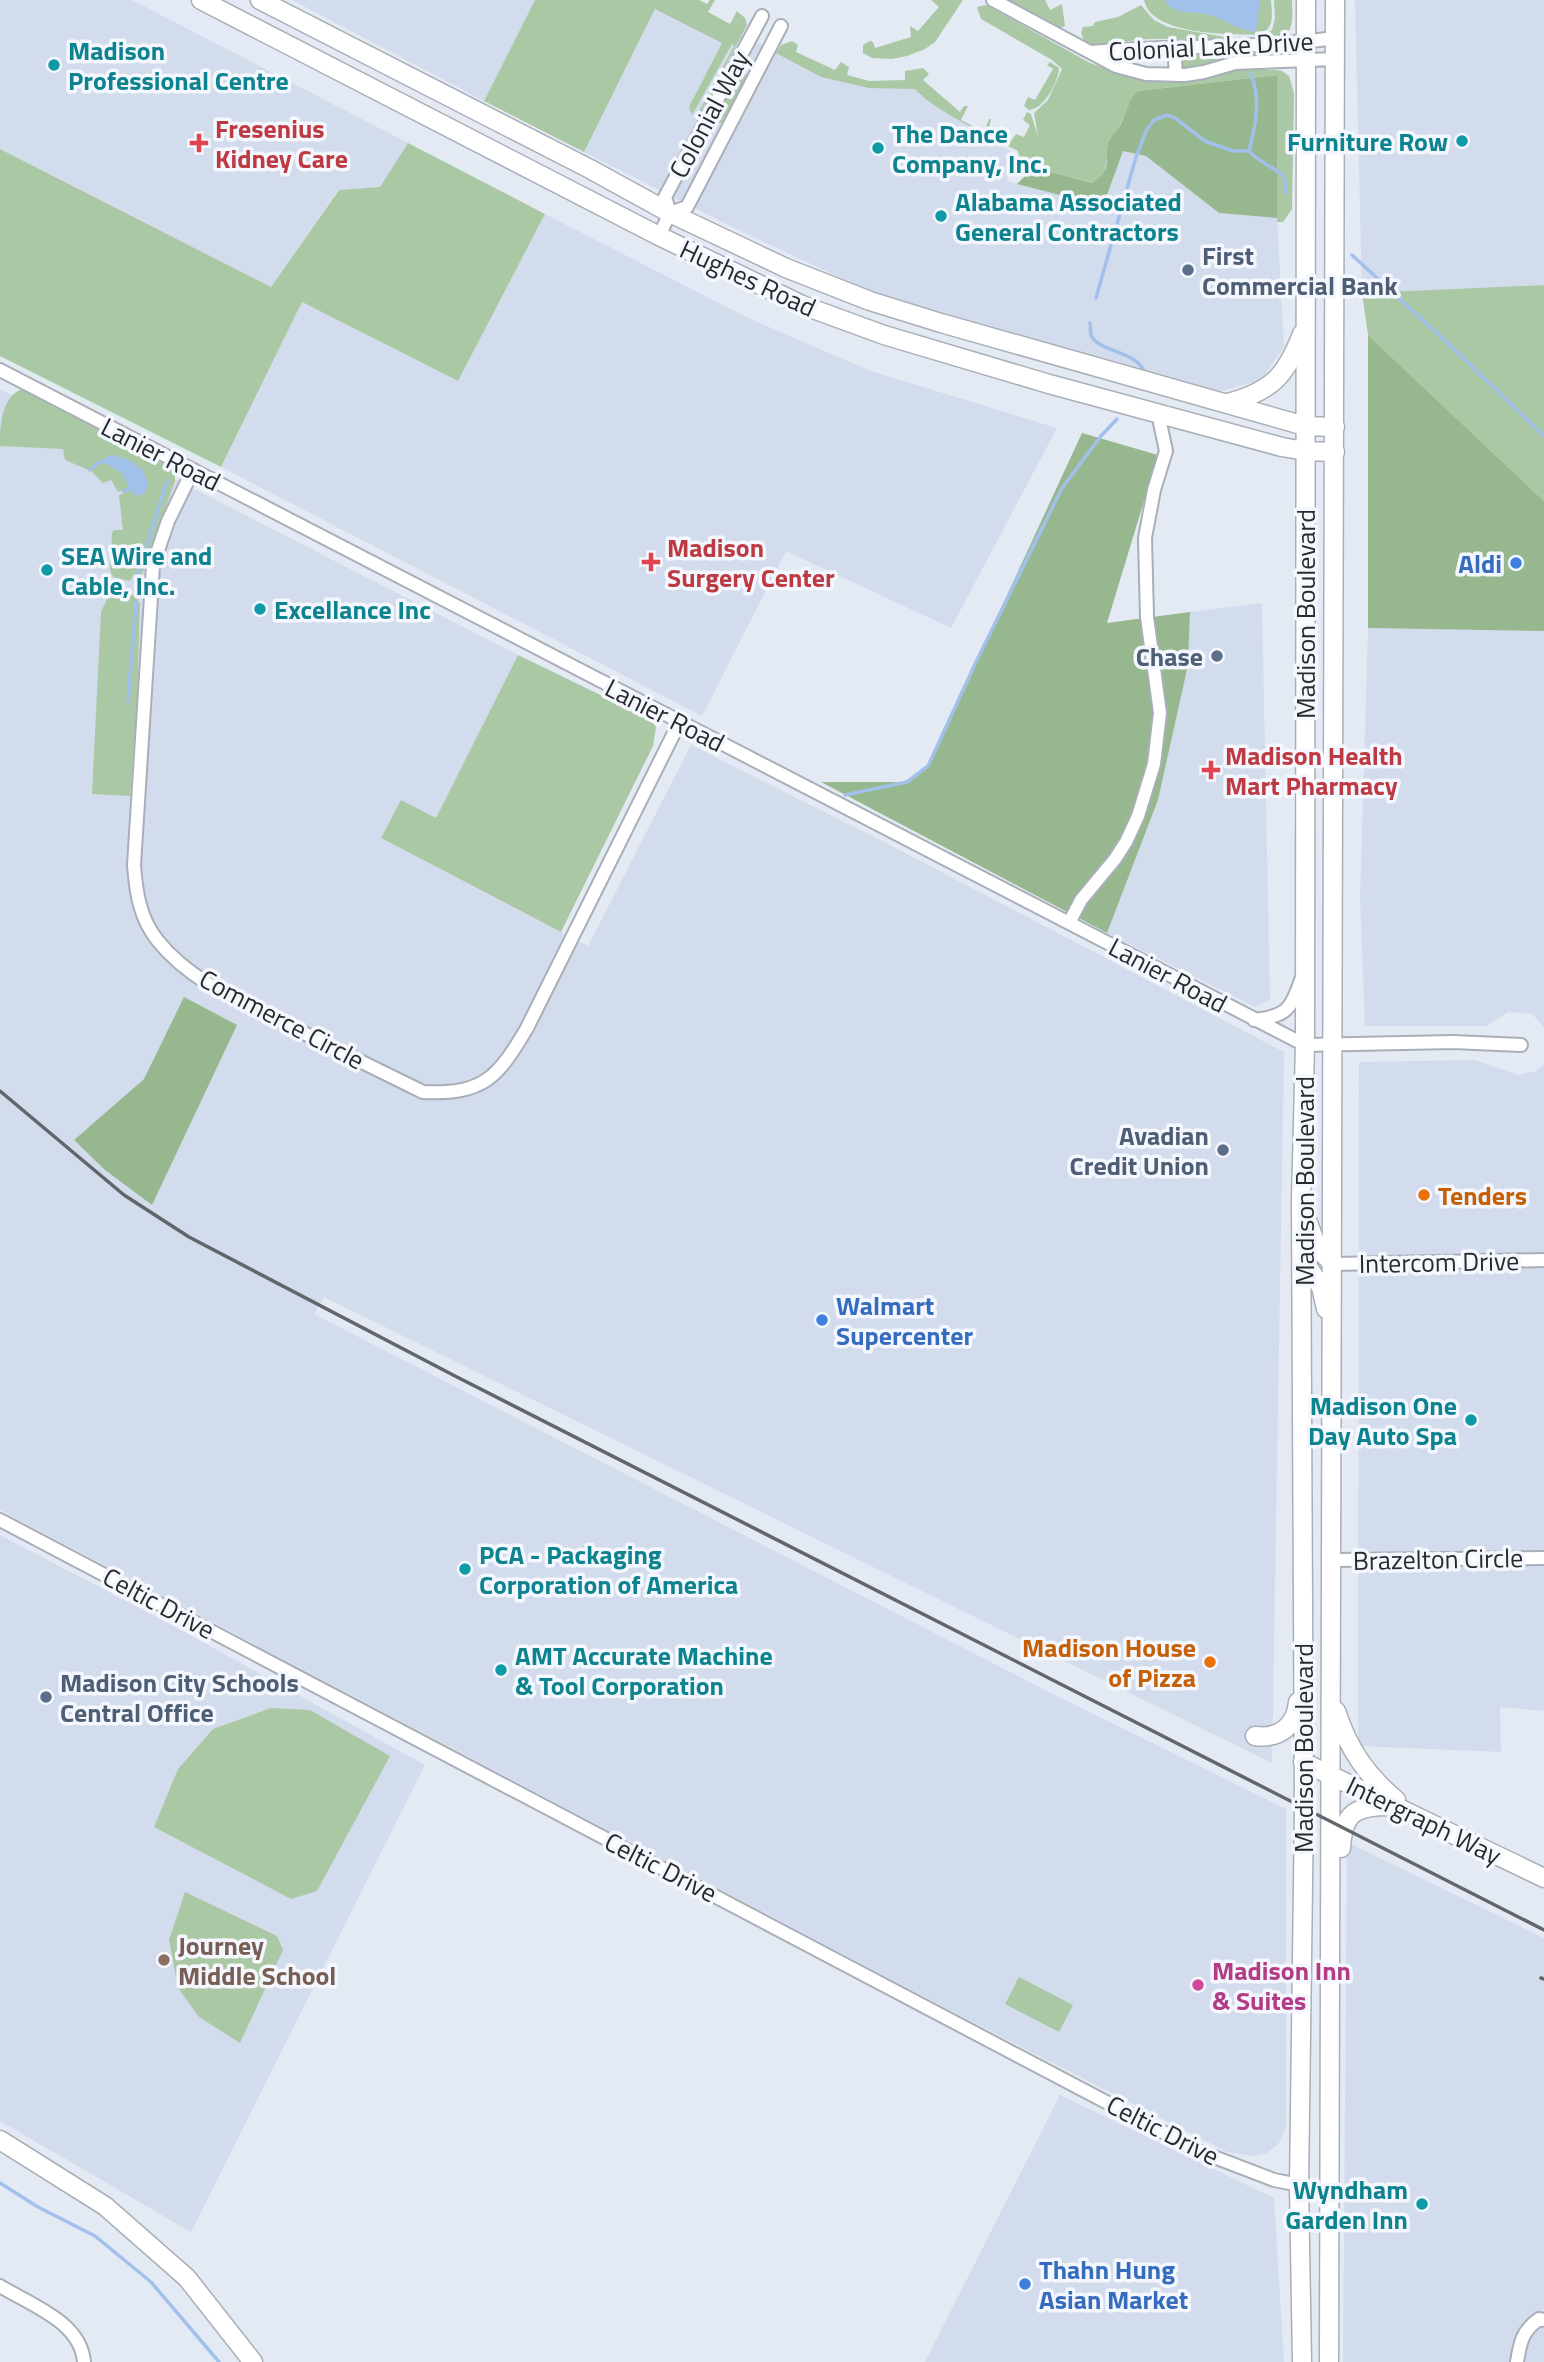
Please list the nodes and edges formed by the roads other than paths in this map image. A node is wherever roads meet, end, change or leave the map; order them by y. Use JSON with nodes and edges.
{"nodes":[{"id":1,"x":201,"y":0,"type":"edge"},
{"id":2,"x":260,"y":0,"type":"edge"},
{"id":3,"x":993,"y":0,"type":"edge"},
{"id":4,"x":1306,"y":0,"type":"edge"},
{"id":5,"x":1335,"y":0,"type":"edge"},
{"id":6,"x":762,"y":16,"type":"dead end"},
{"id":7,"x":781,"y":26,"type":"dead end"},
{"id":8,"x":1335,"y":38,"type":"junction"},
{"id":9,"x":1306,"y":42,"type":"junction"},
{"id":10,"x":1174,"y":46,"type":"junction"},
{"id":11,"x":1088,"y":52,"type":"junction"},
{"id":12,"x":1335,"y":59,"type":"junction"},
{"id":13,"x":738,"y":60,"type":"junction"},
{"id":14,"x":1306,"y":62,"type":"junction"},
{"id":15,"x":758,"y":71,"type":"junction"},
{"id":16,"x":1176,"y":75,"type":"junction"},
{"id":17,"x":670,"y":213,"type":"junction"},
{"id":18,"x":659,"y":236,"type":"junction"},
{"id":19,"x":1304,"y":327,"type":"junction"},
{"id":20,"x":0,"y":370,"type":"edge"},
{"id":21,"x":1069,"y":389,"type":"junction"},
{"id":22,"x":1228,"y":403,"type":"junction"},
{"id":23,"x":1160,"y":423,"type":"junction"},
{"id":24,"x":1305,"y":426,"type":"junction"},
{"id":25,"x":1335,"y":427,"type":"junction"},
{"id":26,"x":1305,"y":451,"type":"junction"},
{"id":27,"x":1335,"y":452,"type":"junction"},
{"id":28,"x":193,"y":471,"type":"junction"},
{"id":29,"x":1305,"y":504,"type":"junction"},
{"id":30,"x":680,"y":723,"type":"junction"},
{"id":31,"x":1334,"y":774,"type":"junction"},
{"id":32,"x":1304,"y":775,"type":"junction"},
{"id":33,"x":1069,"y":923,"type":"junction"},
{"id":34,"x":1305,"y":970,"type":"junction"},
{"id":35,"x":1254,"y":1020,"type":"junction"},
{"id":36,"x":1333,"y":1044,"type":"junction"},
{"id":37,"x":1305,"y":1045,"type":"junction"},
{"id":38,"x":1521,"y":1045,"type":"dead end"},
{"id":39,"x":1301,"y":1200,"type":"junction"},
{"id":40,"x":1303,"y":1259,"type":"junction"},
{"id":41,"x":1544,"y":1260,"type":"edge"},
{"id":42,"x":1334,"y":1264,"type":"junction"},
{"id":43,"x":1332,"y":1340,"type":"junction"},
{"id":44,"x":0,"y":1520,"type":"edge"},
{"id":45,"x":1544,"y":1558,"type":"edge"},
{"id":46,"x":1332,"y":1560,"type":"junction"},
{"id":47,"x":1302,"y":1611,"type":"junction"},
{"id":48,"x":1332,"y":1696,"type":"junction"},
{"id":49,"x":1255,"y":1736,"type":"dead end"},
{"id":50,"x":1303,"y":1762,"type":"junction"},
{"id":51,"x":1331,"y":1775,"type":"junction"},
{"id":52,"x":1395,"y":1806,"type":"junction"},
{"id":53,"x":1414,"y":1815,"type":"junction"},
{"id":54,"x":1544,"y":1878,"type":"edge"},
{"id":55,"x":1330,"y":1924,"type":"junction"},
{"id":56,"x":0,"y":2140,"type":"edge"},
{"id":57,"x":1299,"y":2186,"type":"junction"},
{"id":58,"x":1330,"y":2191,"type":"junction"},
{"id":59,"x":0,"y":2286,"type":"edge"},
{"id":60,"x":1544,"y":2320,"type":"edge"},
{"id":61,"x":84,"y":2362,"type":"edge"},
{"id":62,"x":253,"y":2362,"type":"edge"},
{"id":63,"x":1302,"y":2362,"type":"edge"},
{"id":64,"x":1329,"y":2362,"type":"edge"},
{"id":65,"x":1517,"y":2362,"type":"edge"}],
"edges":[{"from":1,"to":18,"type":"main road","name":"Hughes Road"},
{"from":2,"to":17,"type":"main road","name":"Hughes Road"},
{"from":3,"to":11,"type":"street","name":"Colonial Lake Drive"},
{"from":4,"to":9,"type":"main road","name":"Madison Boulevard"},
{"from":5,"to":8,"type":"main road","name":"Madison Boulevard"},
{"from":6,"to":13,"type":"street","name":"Colonial Way"},
{"from":7,"to":15,"type":"street","name":"Colonial Way"},
{"from":8,"to":9,"type":"street","name":"Colonial Lake Drive"},
{"from":8,"to":12,"type":"main road","name":"Madison Boulevard"},
{"from":9,"to":10,"type":"street","name":"Colonial Lake Drive"},
{"from":9,"to":14,"type":"main road","name":"Madison Boulevard"},
{"from":10,"to":11,"type":"street","name":"Colonial Lake Drive"},
{"from":10,"to":16,"type":"street"},
{"from":11,"to":16,"type":"street","name":"Colonial Lake Drive"},
{"from":12,"to":14,"type":"street","name":"Colonial Lake Drive"},
{"from":12,"to":25,"type":"main road","name":"Madison Boulevard"},
{"from":13,"to":15,"type":"street"},
{"from":13,"to":17,"type":"street","name":"Colonial Way"},
{"from":14,"to":16,"type":"street","name":"Colonial Lake Drive"},
{"from":14,"to":19,"type":"main road","name":"Madison Boulevard"},
{"from":15,"to":17,"type":"street","name":"Colonial Way"},
{"from":17,"to":18,"type":"street","name":"Colonial Way"},
{"from":17,"to":22,"type":"main road","name":"Hughes Road"},
{"from":18,"to":21,"type":"main road","name":"Hughes Road"},
{"from":19,"to":22,"type":"main road"},
{"from":19,"to":24,"type":"main road","name":"Madison Boulevard"},
{"from":20,"to":28,"type":"street","name":"Lanier Road"},
{"from":21,"to":23,"type":"main road"},
{"from":21,"to":26,"type":"main road","name":"Hughes Road"},
{"from":22,"to":24,"type":"main road","name":"Hughes Road"},
{"from":23,"to":29,"type":"main road"},
{"from":23,"to":33,"type":"street"},
{"from":24,"to":25,"type":"main road","name":"Hughes Road"},
{"from":24,"to":26,"type":"main road","name":"Madison Boulevard"},
{"from":25,"to":27,"type":"main road","name":"Madison Boulevard"},
{"from":26,"to":27,"type":"main road","name":"Hughes Road"},
{"from":26,"to":29,"type":"main road","name":"Madison Boulevard"},
{"from":27,"to":31,"type":"main road","name":"Madison Boulevard"},
{"from":28,"to":30,"type":"street","name":"Lanier Road"},
{"from":28,"to":30,"type":"street","name":"Commerce Circle"},
{"from":29,"to":32,"type":"main road","name":"Madison Boulevard"},
{"from":30,"to":33,"type":"street","name":"Lanier Road"},
{"from":31,"to":32,"type":"main road"},
{"from":31,"to":36,"type":"main road","name":"Madison Boulevard"},
{"from":32,"to":34,"type":"main road","name":"Madison Boulevard"},
{"from":33,"to":35,"type":"street","name":"Lanier Road"},
{"from":34,"to":35,"type":"street"},
{"from":34,"to":37,"type":"main road","name":"Madison Boulevard"},
{"from":35,"to":37,"type":"street","name":"Lanier Road"},
{"from":36,"to":37,"type":"street","name":"Lanier Road"},
{"from":36,"to":38,"type":"street","name":"Lanier Road"},
{"from":36,"to":42,"type":"main road","name":"Madison Boulevard"},
{"from":37,"to":39,"type":"main road","name":"Madison Boulevard"},
{"from":39,"to":40,"type":"main road","name":"Madison Boulevard"},
{"from":39,"to":42,"type":"main road"},
{"from":40,"to":43,"type":"main road"},
{"from":40,"to":47,"type":"main road","name":"Madison Boulevard"},
{"from":41,"to":42,"type":"street","name":"Intercom Drive"},
{"from":42,"to":43,"type":"main road","name":"Madison Boulevard"},
{"from":43,"to":46,"type":"main road","name":"Madison Boulevard"},
{"from":44,"to":57,"type":"street","name":"Celtic Drive"},
{"from":45,"to":46,"type":"street","name":"Brazelton Circle"},
{"from":46,"to":48,"type":"main road","name":"Madison Boulevard"},
{"from":47,"to":49,"type":"main road"},
{"from":47,"to":50,"type":"main road","name":"Madison Boulevard"},
{"from":48,"to":51,"type":"main road","name":"Madison Boulevard"},
{"from":48,"to":53,"type":"main road"},
{"from":50,"to":51,"type":"main road","name":"Intergraph Way"},
{"from":50,"to":57,"type":"main road","name":"Madison Boulevard"},
{"from":51,"to":52,"type":"main road","name":"Intergraph Way"},
{"from":51,"to":55,"type":"main road","name":"Madison Boulevard"},
{"from":52,"to":53,"type":"main road","name":"Intergraph Way"},
{"from":52,"to":55,"type":"main road"},
{"from":53,"to":54,"type":"main road","name":"Intergraph Way"},
{"from":55,"to":58,"type":"main road","name":"Madison Boulevard"},
{"from":56,"to":62,"type":"main road"},
{"from":57,"to":58,"type":"street","name":"Celtic Drive"},
{"from":57,"to":63,"type":"main road","name":"Madison Boulevard"},
{"from":58,"to":64,"type":"main road","name":"Madison Boulevard"},
{"from":59,"to":61,"type":"street"},
{"from":60,"to":65,"type":"street"}]}
